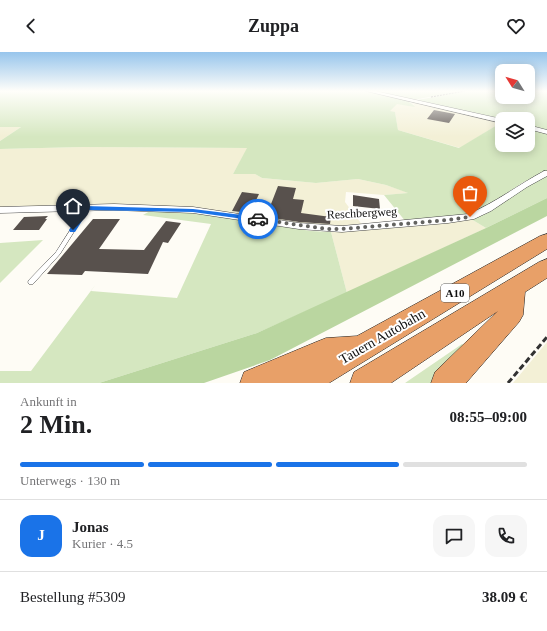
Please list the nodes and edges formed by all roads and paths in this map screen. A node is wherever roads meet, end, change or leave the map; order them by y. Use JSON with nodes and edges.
{"nodes":[{"id":1,"x":438,"y":106,"type":"edge"},
{"id":2,"x":495,"y":119,"type":"edge"},
{"id":3,"x":535,"y":129,"type":"edge"},
{"id":4,"x":547,"y":132,"type":"edge"},
{"id":5,"x":547,"y":173,"type":"edge"},
{"id":6,"x":88,"y":208,"type":"junction"},
{"id":7,"x":0,"y":210,"type":"edge"},
{"id":8,"x":547,"y":240,"type":"edge"},
{"id":9,"x":547,"y":267,"type":"edge"},
{"id":10,"x":31,"y":282,"type":"dead end"},
{"id":11,"x":514,"y":288,"type":"junction"},
{"id":12,"x":547,"y":337,"type":"edge"},
{"id":13,"x":363,"y":347,"type":"junction"},
{"id":14,"x":255,"y":383,"type":"edge"},
{"id":15,"x":301,"y":383,"type":"edge"},
{"id":16,"x":365,"y":383,"type":"edge"},
{"id":17,"x":446,"y":383,"type":"edge"},
{"id":18,"x":508,"y":383,"type":"edge"}],
"edges":[{"from":1,"to":2,"type":"street"},
{"from":3,"to":4,"type":"street"},
{"from":5,"to":6,"type":"street","name":"Reschbergweg"},
{"from":6,"to":7,"type":"street","name":"Reschbergweg"},
{"from":6,"to":10,"type":"lane"},
{"from":8,"to":13,"type":"highway","name":"Tauern Autobahn","number":"A10"},
{"from":9,"to":11,"type":"highway","number":"A10"},
{"from":11,"to":16,"type":"highway","number":"A10"},
{"from":11,"to":17,"type":"highway"},
{"from":12,"to":18,"type":"path"},
{"from":13,"to":14,"type":"highway"},
{"from":13,"to":15,"type":"highway","name":"Tauern Autobahn","number":"A10"}]}
